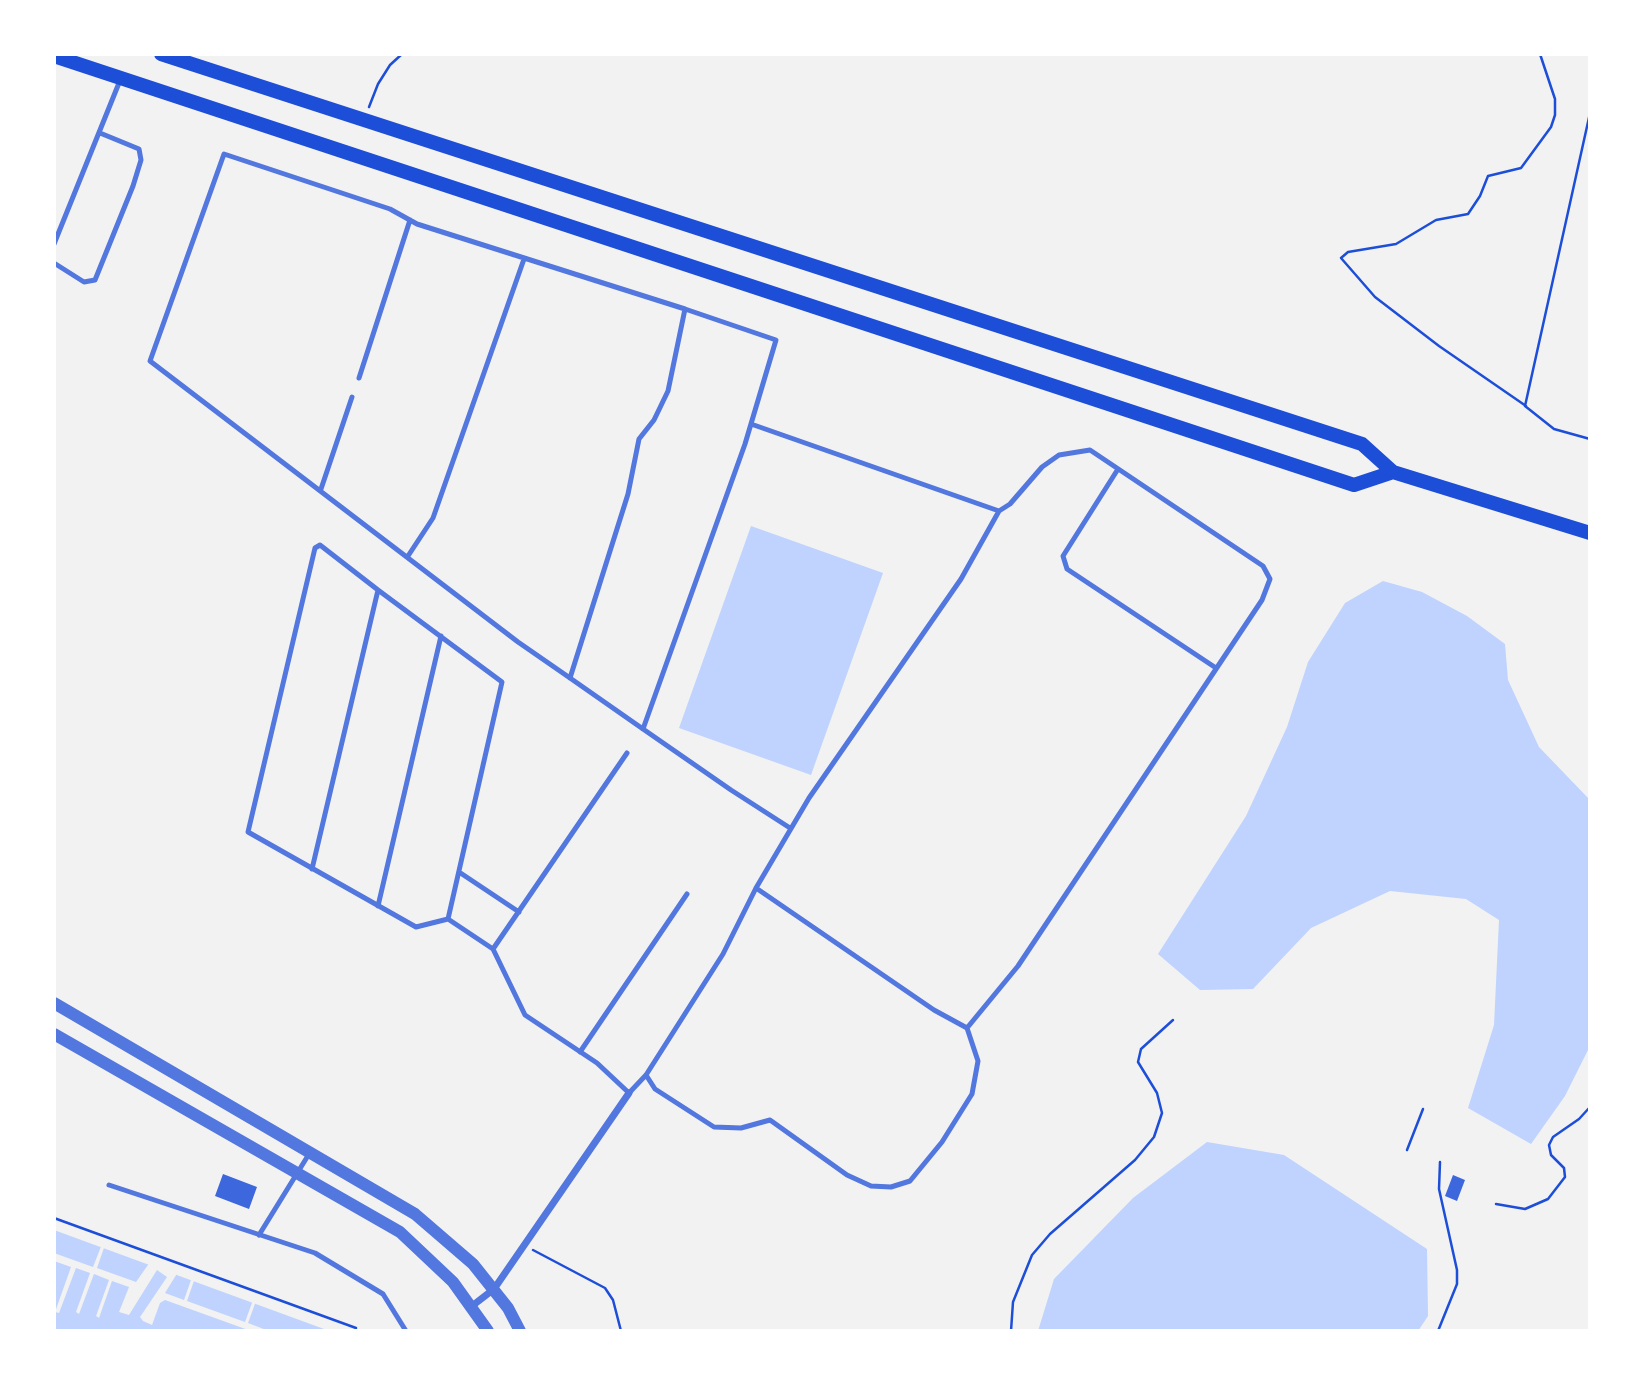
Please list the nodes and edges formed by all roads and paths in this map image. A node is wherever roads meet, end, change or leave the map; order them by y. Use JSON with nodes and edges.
{"nodes":[{"id":1,"x":161,"y":54,"type":"edge"},
{"id":2,"x":402,"y":54,"type":"edge"},
{"id":3,"x":1540,"y":54,"type":"edge"},
{"id":4,"x":54,"y":56,"type":"edge"},
{"id":5,"x":121,"y":78,"type":"junction"},
{"id":6,"x":1590,"y":113,"type":"edge"},
{"id":7,"x":365,"y":120,"type":"junction"},
{"id":8,"x":100,"y":133,"type":"junction"},
{"id":9,"x":410,"y":220,"type":"junction"},
{"id":10,"x":54,"y":244,"type":"edge"},
{"id":11,"x":524,"y":259,"type":"junction"},
{"id":12,"x":54,"y":263,"type":"edge"},
{"id":13,"x":685,"y":309,"type":"junction"},
{"id":14,"x":359,"y":378,"type":"dead end"},
{"id":15,"x":352,"y":397,"type":"dead end"},
{"id":16,"x":1526,"y":406,"type":"junction"},
{"id":17,"x":751,"y":424,"type":"junction"},
{"id":18,"x":1590,"y":439,"type":"edge"},
{"id":19,"x":1118,"y":470,"type":"junction"},
{"id":20,"x":1393,"y":472,"type":"junction"},
{"id":21,"x":321,"y":489,"type":"junction"},
{"id":22,"x":999,"y":511,"type":"junction"},
{"id":23,"x":1590,"y":533,"type":"edge"},
{"id":24,"x":408,"y":556,"type":"junction"},
{"id":25,"x":378,"y":590,"type":"junction"},
{"id":26,"x":441,"y":636,"type":"junction"},
{"id":27,"x":1216,"y":668,"type":"junction"},
{"id":28,"x":570,"y":678,"type":"junction"},
{"id":29,"x":643,"y":729,"type":"junction"},
{"id":30,"x":627,"y":753,"type":"dead end"},
{"id":31,"x":790,"y":828,"type":"junction"},
{"id":32,"x":312,"y":869,"type":"junction"},
{"id":33,"x":458,"y":872,"type":"junction"},
{"id":34,"x":756,"y":888,"type":"junction"},
{"id":35,"x":687,"y":894,"type":"dead end"},
{"id":36,"x":378,"y":906,"type":"junction"},
{"id":37,"x":519,"y":912,"type":"junction"},
{"id":38,"x":448,"y":919,"type":"junction"},
{"id":39,"x":493,"y":949,"type":"junction"},
{"id":40,"x":54,"y":1003,"type":"edge"},
{"id":41,"x":1173,"y":1020,"type":"dead end"},
{"id":42,"x":967,"y":1028,"type":"junction"},
{"id":43,"x":54,"y":1034,"type":"edge"},
{"id":44,"x":580,"y":1052,"type":"junction"},
{"id":45,"x":646,"y":1075,"type":"junction"},
{"id":46,"x":629,"y":1093,"type":"junction"},
{"id":47,"x":1590,"y":1107,"type":"edge"},
{"id":48,"x":1423,"y":1109,"type":"dead end"},
{"id":49,"x":1407,"y":1150,"type":"dead end"},
{"id":50,"x":310,"y":1151,"type":"junction"},
{"id":51,"x":1440,"y":1162,"type":"dead end"},
{"id":52,"x":298,"y":1173,"type":"junction"},
{"id":53,"x":109,"y":1185,"type":"dead end"},
{"id":54,"x":1496,"y":1204,"type":"dead end"},
{"id":55,"x":54,"y":1218,"type":"edge"},
{"id":56,"x":259,"y":1235,"type":"junction"},
{"id":57,"x":524,"y":1245,"type":"junction"},
{"id":58,"x":494,"y":1289,"type":"junction"},
{"id":59,"x":472,"y":1306,"type":"junction"},
{"id":60,"x":355,"y":1331,"type":"edge"},
{"id":61,"x":406,"y":1331,"type":"edge"},
{"id":62,"x":488,"y":1331,"type":"edge"},
{"id":63,"x":520,"y":1331,"type":"edge"},
{"id":64,"x":621,"y":1331,"type":"edge"},
{"id":65,"x":1011,"y":1331,"type":"edge"},
{"id":66,"x":1438,"y":1331,"type":"edge"}],
"edges":[{"from":1,"to":7,"type":"main road"},
{"from":2,"to":7,"type":"path"},
{"from":3,"to":16,"type":"path"},
{"from":4,"to":5,"type":"main road"},
{"from":5,"to":8,"type":"lane"},
{"from":5,"to":20,"type":"main road"},
{"from":6,"to":16,"type":"path"},
{"from":7,"to":20,"type":"main road"},
{"from":8,"to":10,"type":"lane"},
{"from":8,"to":12,"type":"lane"},
{"from":9,"to":11,"type":"lane"},
{"from":9,"to":14,"type":"lane"},
{"from":9,"to":21,"type":"lane"},
{"from":11,"to":13,"type":"lane"},
{"from":11,"to":24,"type":"lane"},
{"from":13,"to":17,"type":"lane"},
{"from":13,"to":28,"type":"lane"},
{"from":15,"to":21,"type":"lane"},
{"from":16,"to":18,"type":"path"},
{"from":17,"to":22,"type":"lane"},
{"from":17,"to":29,"type":"lane"},
{"from":19,"to":22,"type":"lane"},
{"from":19,"to":27,"type":"lane"},
{"from":19,"to":27,"type":"lane"},
{"from":20,"to":23,"type":"main road"},
{"from":21,"to":24,"type":"lane"},
{"from":22,"to":31,"type":"lane"},
{"from":24,"to":28,"type":"lane"},
{"from":25,"to":26,"type":"lane"},
{"from":25,"to":32,"type":"lane"},
{"from":25,"to":32,"type":"lane"},
{"from":26,"to":33,"type":"lane"},
{"from":26,"to":36,"type":"lane"},
{"from":27,"to":42,"type":"lane"},
{"from":28,"to":29,"type":"lane"},
{"from":29,"to":31,"type":"lane"},
{"from":30,"to":37,"type":"lane"},
{"from":31,"to":34,"type":"lane"},
{"from":32,"to":36,"type":"lane"},
{"from":33,"to":37,"type":"lane"},
{"from":33,"to":38,"type":"lane"},
{"from":34,"to":42,"type":"lane"},
{"from":34,"to":45,"type":"lane"},
{"from":35,"to":44,"type":"lane"},
{"from":36,"to":38,"type":"lane"},
{"from":37,"to":39,"type":"lane"},
{"from":38,"to":39,"type":"lane"},
{"from":39,"to":44,"type":"lane"},
{"from":40,"to":50,"type":"street"},
{"from":41,"to":65,"type":"path"},
{"from":42,"to":45,"type":"lane"},
{"from":43,"to":52,"type":"street"},
{"from":44,"to":46,"type":"lane"},
{"from":45,"to":46,"type":"lane"},
{"from":46,"to":57,"type":"street"},
{"from":47,"to":54,"type":"path"},
{"from":48,"to":49,"type":"path"},
{"from":50,"to":52,"type":"lane"},
{"from":50,"to":58,"type":"street"},
{"from":51,"to":66,"type":"path"},
{"from":52,"to":56,"type":"lane"},
{"from":52,"to":59,"type":"street"},
{"from":53,"to":56,"type":"lane"},
{"from":55,"to":60,"type":"path"},
{"from":56,"to":61,"type":"lane"},
{"from":57,"to":58,"type":"street"},
{"from":57,"to":64,"type":"path"},
{"from":58,"to":59,"type":"street"},
{"from":58,"to":63,"type":"street"},
{"from":59,"to":62,"type":"street"}]}
